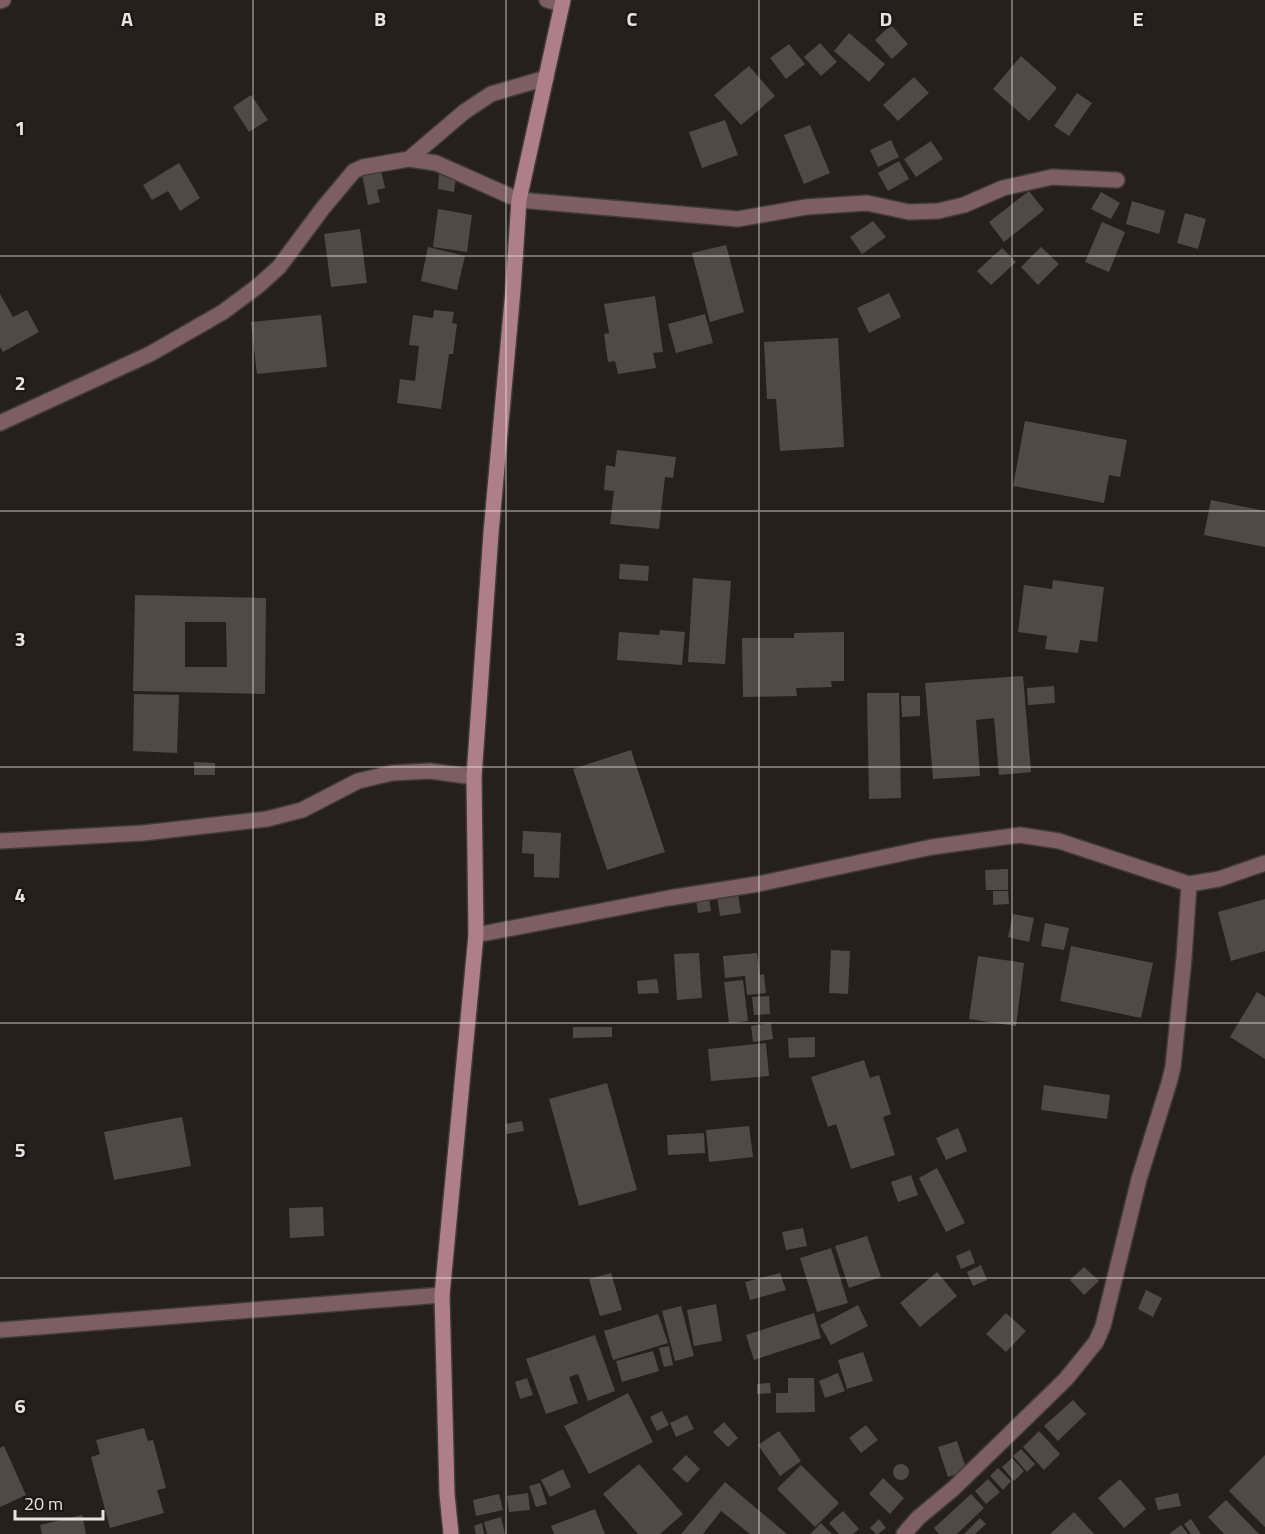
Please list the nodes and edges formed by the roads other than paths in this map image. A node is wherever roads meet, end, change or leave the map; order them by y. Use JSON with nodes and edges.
{"nodes":[{"id":1,"x":547,"y":0,"type":"edge"},
{"id":2,"x":563,"y":2,"type":"edge"},
{"id":3,"x":546,"y":78,"type":"junction"},
{"id":4,"x":409,"y":159,"type":"junction"},
{"id":5,"x":1117,"y":180,"type":"dead end"},
{"id":6,"x":519,"y":200,"type":"junction"},
{"id":7,"x":0,"y":423,"type":"edge"},
{"id":8,"x":474,"y":777,"type":"junction"},
{"id":9,"x":0,"y":841,"type":"edge"},
{"id":10,"x":1265,"y":863,"type":"edge"},
{"id":11,"x":1189,"y":884,"type":"junction"},
{"id":12,"x":476,"y":935,"type":"junction"},
{"id":13,"x":442,"y":1295,"type":"junction"},
{"id":14,"x":0,"y":1330,"type":"edge"},
{"id":15,"x":451,"y":1534,"type":"edge"},
{"id":16,"x":904,"y":1534,"type":"edge"}],
"edges":[{"from":1,"to":2,"type":"street"},
{"from":2,"to":3,"type":"street"},
{"from":3,"to":4,"type":"street"},
{"from":3,"to":6,"type":"street"},
{"from":4,"to":6,"type":"street"},
{"from":4,"to":7,"type":"street"},
{"from":5,"to":6,"type":"street"},
{"from":6,"to":8,"type":"street"},
{"from":8,"to":9,"type":"street"},
{"from":8,"to":12,"type":"street"},
{"from":10,"to":11,"type":"street"},
{"from":11,"to":12,"type":"street"},
{"from":11,"to":16,"type":"street"},
{"from":12,"to":13,"type":"street"},
{"from":13,"to":14,"type":"street"},
{"from":13,"to":15,"type":"street"}]}
